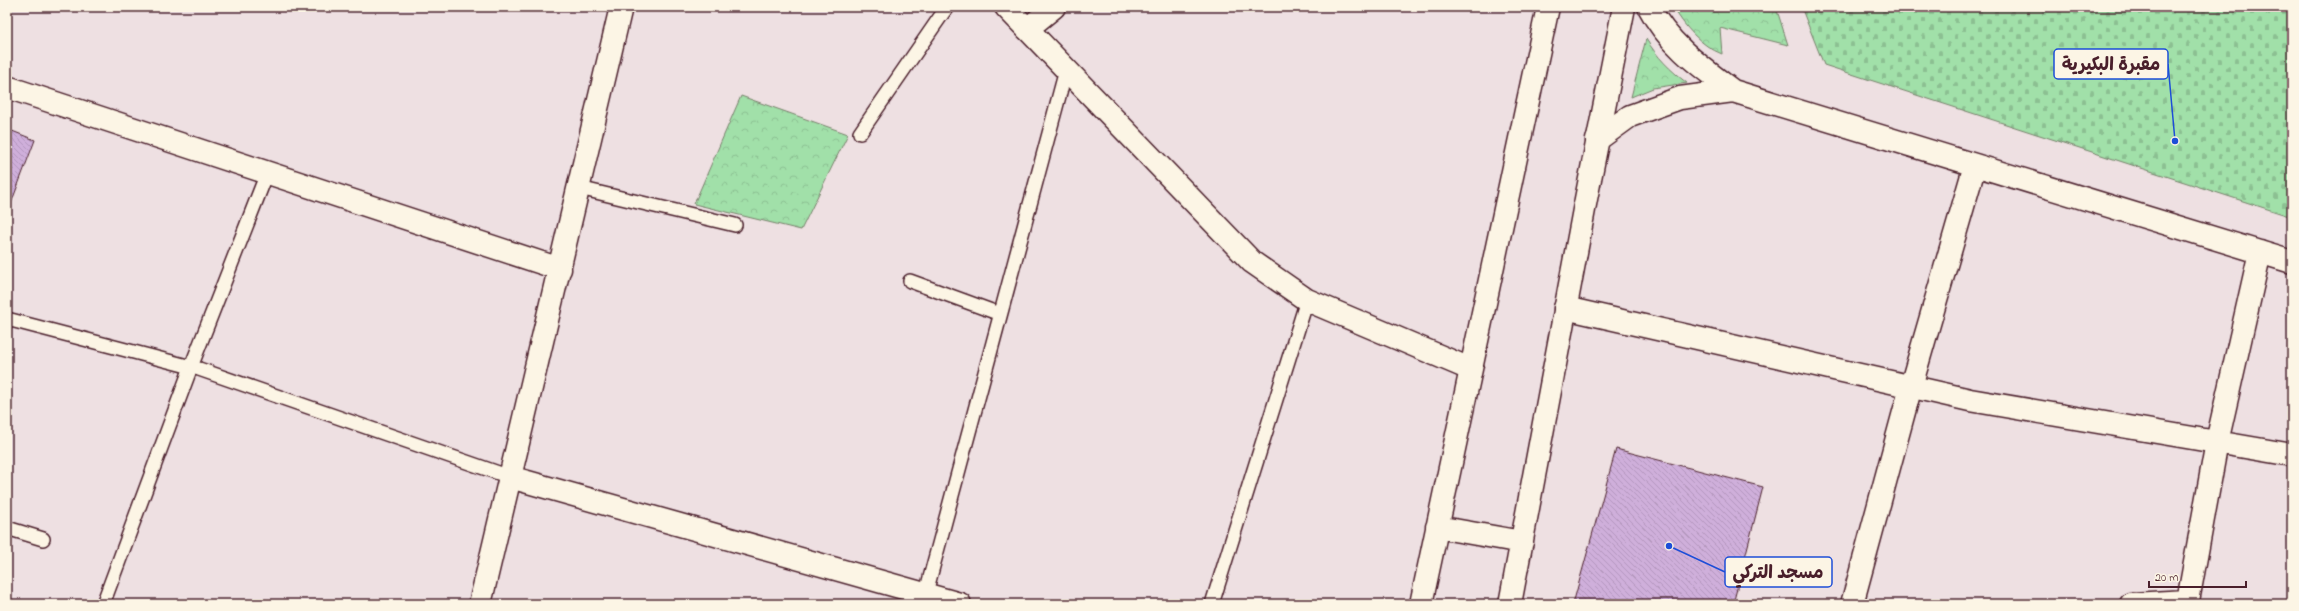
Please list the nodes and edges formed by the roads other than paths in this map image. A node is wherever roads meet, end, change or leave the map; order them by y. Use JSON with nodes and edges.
{"nodes":[{"id":1,"x":621,"y":7,"type":"edge"},
{"id":2,"x":947,"y":7,"type":"edge"},
{"id":3,"x":1006,"y":7,"type":"edge"},
{"id":4,"x":1054,"y":7,"type":"edge"},
{"id":5,"x":1548,"y":7,"type":"edge"},
{"id":6,"x":1624,"y":7,"type":"edge"},
{"id":7,"x":1649,"y":7,"type":"edge"},
{"id":8,"x":1027,"y":30,"type":"junction"},
{"id":9,"x":1066,"y":70,"type":"junction"},
{"id":10,"x":7,"y":87,"type":"edge"},
{"id":11,"x":1733,"y":91,"type":"junction"},
{"id":12,"x":860,"y":134,"type":"dead end"},
{"id":13,"x":1597,"y":140,"type":"junction"},
{"id":14,"x":1975,"y":165,"type":"junction"},
{"id":15,"x":267,"y":173,"type":"junction"},
{"id":16,"x":579,"y":188,"type":"junction"},
{"id":17,"x":735,"y":226,"type":"dead end"},
{"id":18,"x":2260,"y":252,"type":"junction"},
{"id":19,"x":2292,"y":262,"type":"edge"},
{"id":20,"x":560,"y":270,"type":"junction"},
{"id":21,"x":910,"y":281,"type":"dead end"},
{"id":22,"x":1307,"y":300,"type":"junction"},
{"id":23,"x":1565,"y":308,"type":"junction"},
{"id":24,"x":1000,"y":314,"type":"junction"},
{"id":25,"x":7,"y":319,"type":"edge"},
{"id":26,"x":191,"y":367,"type":"junction"},
{"id":27,"x":1470,"y":368,"type":"junction"},
{"id":28,"x":1911,"y":386,"type":"junction"},
{"id":29,"x":2217,"y":442,"type":"junction"},
{"id":30,"x":2292,"y":456,"type":"edge"},
{"id":31,"x":510,"y":477,"type":"junction"},
{"id":32,"x":1436,"y":527,"type":"junction"},
{"id":33,"x":7,"y":528,"type":"edge"},
{"id":34,"x":43,"y":539,"type":"dead end"},
{"id":35,"x":1522,"y":542,"type":"junction"},
{"id":36,"x":924,"y":599,"type":"edge"},
{"id":37,"x":103,"y":604,"type":"edge"},
{"id":38,"x":480,"y":604,"type":"edge"},
{"id":39,"x":960,"y":604,"type":"edge"},
{"id":40,"x":1212,"y":604,"type":"edge"},
{"id":41,"x":1421,"y":604,"type":"edge"},
{"id":42,"x":1510,"y":604,"type":"edge"},
{"id":43,"x":1852,"y":604,"type":"edge"},
{"id":44,"x":2132,"y":604,"type":"edge"}],
"edges":[{"from":1,"to":16,"type":"street"},
{"from":2,"to":12,"type":"lane"},
{"from":3,"to":8,"type":"street"},
{"from":4,"to":8,"type":"street"},
{"from":5,"to":27,"type":"street"},
{"from":6,"to":13,"type":"street"},
{"from":7,"to":11,"type":"street"},
{"from":8,"to":9,"type":"street"},
{"from":9,"to":22,"type":"street"},
{"from":9,"to":24,"type":"lane"},
{"from":10,"to":15,"type":"street"},
{"from":11,"to":13,"type":"street"},
{"from":11,"to":14,"type":"street"},
{"from":13,"to":23,"type":"street"},
{"from":14,"to":18,"type":"street"},
{"from":14,"to":28,"type":"street"},
{"from":15,"to":20,"type":"street"},
{"from":15,"to":26,"type":"lane"},
{"from":16,"to":17,"type":"lane"},
{"from":16,"to":20,"type":"street"},
{"from":18,"to":19,"type":"street"},
{"from":18,"to":29,"type":"street"},
{"from":20,"to":31,"type":"street"},
{"from":21,"to":24,"type":"lane"},
{"from":22,"to":27,"type":"street"},
{"from":22,"to":40,"type":"lane"},
{"from":23,"to":28,"type":"street"},
{"from":23,"to":35,"type":"street"},
{"from":24,"to":36,"type":"lane"},
{"from":25,"to":26,"type":"lane"},
{"from":26,"to":31,"type":"lane"},
{"from":26,"to":37,"type":"lane"},
{"from":27,"to":32,"type":"street"},
{"from":28,"to":29,"type":"street"},
{"from":28,"to":43,"type":"street"},
{"from":29,"to":30,"type":"street"},
{"from":29,"to":44,"type":"street"},
{"from":31,"to":36,"type":"street"},
{"from":31,"to":38,"type":"street"},
{"from":32,"to":35,"type":"street"},
{"from":32,"to":41,"type":"street"},
{"from":33,"to":34,"type":"lane"},
{"from":35,"to":42,"type":"street"},
{"from":36,"to":39,"type":"street"}]}
